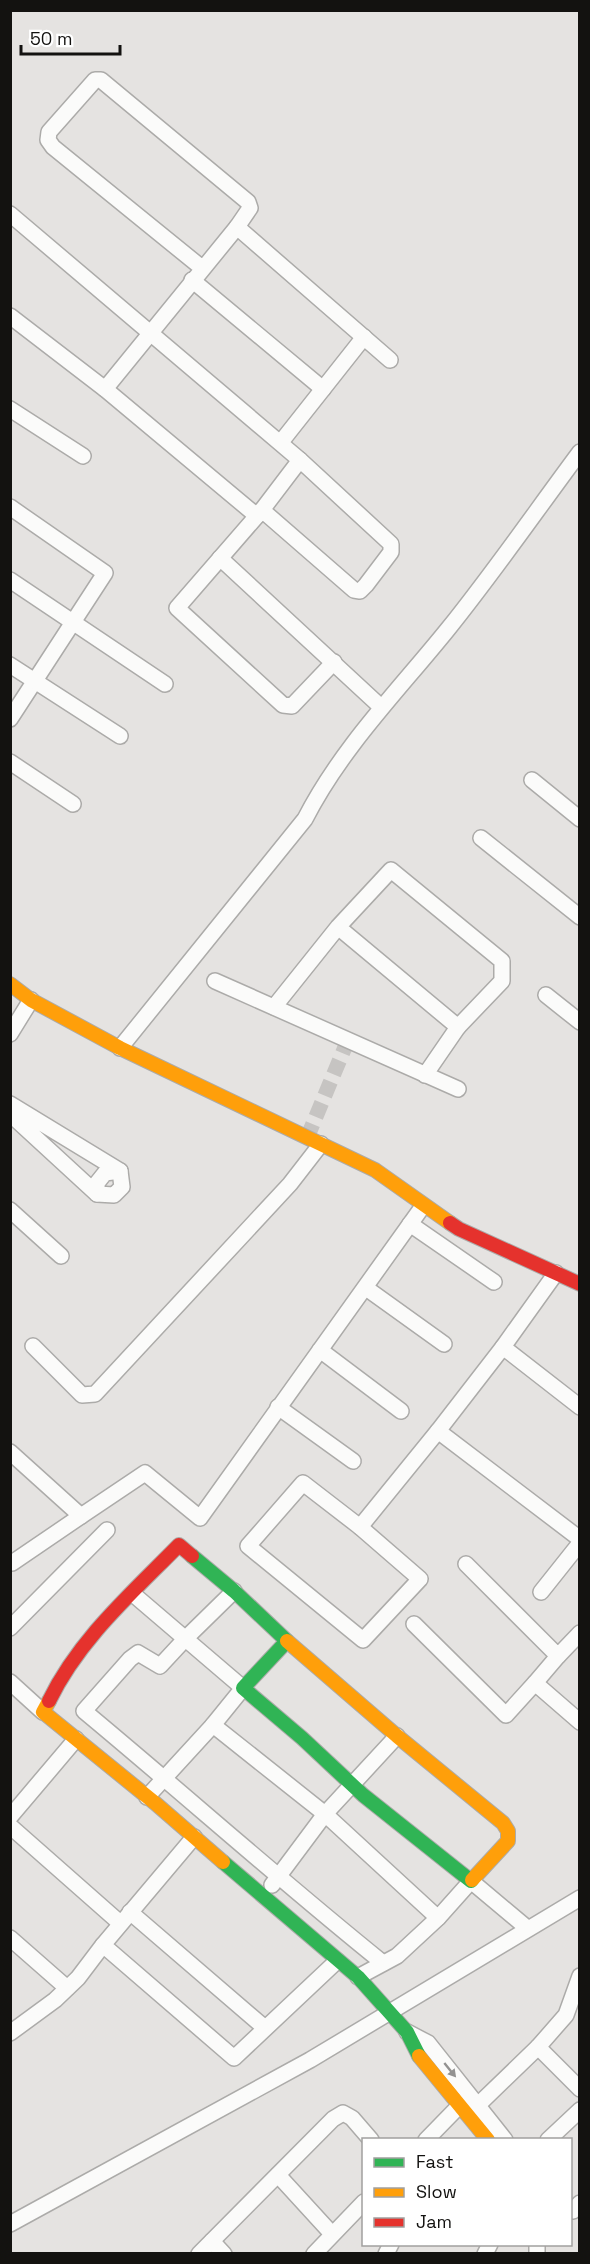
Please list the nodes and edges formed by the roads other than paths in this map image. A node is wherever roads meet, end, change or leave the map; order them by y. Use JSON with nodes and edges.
{"nodes":[{"id":1,"x":10,"y":214,"type":"edge"},
{"id":2,"x":237,"y":227,"type":"junction"},
{"id":3,"x":197,"y":274,"type":"junction"},
{"id":4,"x":10,"y":316,"type":"edge"},
{"id":5,"x":151,"y":332,"type":"junction"},
{"id":6,"x":364,"y":337,"type":"junction"},
{"id":7,"x":390,"y":360,"type":"dead end"},
{"id":8,"x":105,"y":389,"type":"junction"},
{"id":9,"x":323,"y":389,"type":"junction"},
{"id":10,"x":10,"y":409,"type":"edge"},
{"id":11,"x":281,"y":442,"type":"junction"},
{"id":12,"x":579,"y":452,"type":"edge"},
{"id":13,"x":83,"y":456,"type":"dead end"},
{"id":14,"x":300,"y":460,"type":"junction"},
{"id":15,"x":10,"y":507,"type":"edge"},
{"id":16,"x":260,"y":513,"type":"junction"},
{"id":17,"x":220,"y":558,"type":"junction"},
{"id":18,"x":10,"y":580,"type":"edge"},
{"id":19,"x":72,"y":622,"type":"junction"},
{"id":20,"x":334,"y":662,"type":"junction"},
{"id":21,"x":10,"y":665,"type":"edge"},
{"id":22,"x":34,"y":681,"type":"junction"},
{"id":23,"x":165,"y":684,"type":"dead end"},
{"id":24,"x":381,"y":707,"type":"junction"},
{"id":25,"x":10,"y":719,"type":"edge"},
{"id":26,"x":120,"y":736,"type":"dead end"},
{"id":27,"x":10,"y":762,"type":"edge"},
{"id":28,"x":532,"y":780,"type":"dead end"},
{"id":29,"x":73,"y":804,"type":"dead end"},
{"id":30,"x":579,"y":819,"type":"edge"},
{"id":31,"x":481,"y":838,"type":"dead end"},
{"id":32,"x":579,"y":917,"type":"edge"},
{"id":33,"x":338,"y":927,"type":"junction"},
{"id":34,"x":215,"y":981,"type":"dead end"},
{"id":35,"x":10,"y":984,"type":"edge"},
{"id":36,"x":546,"y":995,"type":"dead end"},
{"id":37,"x":31,"y":1000,"type":"junction"},
{"id":38,"x":274,"y":1008,"type":"junction"},
{"id":39,"x":579,"y":1022,"type":"edge"},
{"id":40,"x":458,"y":1027,"type":"junction"},
{"id":41,"x":10,"y":1034,"type":"edge"},
{"id":42,"x":120,"y":1048,"type":"junction"},
{"id":43,"x":425,"y":1075,"type":"junction"},
{"id":44,"x":458,"y":1089,"type":"dead end"},
{"id":45,"x":10,"y":1104,"type":"edge"},
{"id":46,"x":10,"y":1114,"type":"edge"},
{"id":47,"x":321,"y":1144,"type":"junction"},
{"id":48,"x":423,"y":1206,"type":"junction"},
{"id":49,"x":10,"y":1210,"type":"edge"},
{"id":50,"x":411,"y":1224,"type":"junction"},
{"id":51,"x":61,"y":1256,"type":"dead end"},
{"id":52,"x":556,"y":1273,"type":"junction"},
{"id":53,"x":494,"y":1282,"type":"dead end"},
{"id":54,"x":579,"y":1284,"type":"edge"},
{"id":55,"x":366,"y":1288,"type":"junction"},
{"id":56,"x":444,"y":1344,"type":"dead end"},
{"id":57,"x":33,"y":1346,"type":"dead end"},
{"id":58,"x":503,"y":1347,"type":"junction"},
{"id":59,"x":320,"y":1350,"type":"junction"},
{"id":60,"x":278,"y":1407,"type":"junction"},
{"id":61,"x":579,"y":1407,"type":"edge"},
{"id":62,"x":401,"y":1411,"type":"dead end"},
{"id":63,"x":438,"y":1431,"type":"junction"},
{"id":64,"x":10,"y":1452,"type":"edge"},
{"id":65,"x":353,"y":1461,"type":"dead end"},
{"id":66,"x":81,"y":1516,"type":"junction"},
{"id":67,"x":360,"y":1527,"type":"junction"},
{"id":68,"x":107,"y":1530,"type":"dead end"},
{"id":69,"x":579,"y":1541,"type":"edge"},
{"id":70,"x":11,"y":1563,"type":"edge"},
{"id":71,"x":466,"y":1564,"type":"dead end"},
{"id":72,"x":234,"y":1591,"type":"junction"},
{"id":73,"x":541,"y":1592,"type":"dead end"},
{"id":74,"x":133,"y":1594,"type":"junction"},
{"id":75,"x":414,"y":1624,"type":"dead end"},
{"id":76,"x":10,"y":1628,"type":"edge"},
{"id":77,"x":579,"y":1633,"type":"edge"},
{"id":78,"x":186,"y":1638,"type":"junction"},
{"id":79,"x":287,"y":1641,"type":"junction"},
{"id":80,"x":558,"y":1656,"type":"junction"},
{"id":81,"x":10,"y":1682,"type":"edge"},
{"id":82,"x":534,"y":1683,"type":"junction"},
{"id":83,"x":243,"y":1688,"type":"junction"},
{"id":84,"x":84,"y":1711,"type":"junction"},
{"id":85,"x":43,"y":1712,"type":"junction"},
{"id":86,"x":579,"y":1722,"type":"edge"},
{"id":87,"x":213,"y":1725,"type":"junction"},
{"id":88,"x":397,"y":1736,"type":"junction"},
{"id":89,"x":73,"y":1737,"type":"junction"},
{"id":90,"x":165,"y":1779,"type":"junction"},
{"id":91,"x":353,"y":1786,"type":"junction"},
{"id":92,"x":147,"y":1797,"type":"junction"},
{"id":93,"x":325,"y":1814,"type":"junction"},
{"id":94,"x":10,"y":1817,"type":"edge"},
{"id":95,"x":10,"y":1826,"type":"edge"},
{"id":96,"x":194,"y":1837,"type":"junction"},
{"id":97,"x":278,"y":1878,"type":"junction"},
{"id":98,"x":471,"y":1881,"type":"junction"},
{"id":99,"x":262,"y":1897,"type":"junction"},
{"id":100,"x":579,"y":1898,"type":"edge"},
{"id":101,"x":125,"y":1918,"type":"junction"},
{"id":102,"x":438,"y":1918,"type":"junction"},
{"id":103,"x":527,"y":1928,"type":"junction"},
{"id":104,"x":10,"y":1938,"type":"edge"},
{"id":105,"x":103,"y":1945,"type":"junction"},
{"id":106,"x":337,"y":1961,"type":"junction"},
{"id":107,"x":383,"y":1963,"type":"junction"},
{"id":108,"x":579,"y":1976,"type":"edge"},
{"id":109,"x":358,"y":1977,"type":"junction"},
{"id":110,"x":68,"y":1988,"type":"junction"},
{"id":111,"x":391,"y":2012,"type":"junction"},
{"id":112,"x":265,"y":2028,"type":"junction"},
{"id":113,"x":407,"y":2032,"type":"joint"},
{"id":114,"x":10,"y":2033,"type":"edge"},
{"id":115,"x":538,"y":2047,"type":"junction"},
{"id":116,"x":579,"y":2089,"type":"edge"},
{"id":117,"x":469,"y":2101,"type":"junction"},
{"id":118,"x":579,"y":2110,"type":"edge"},
{"id":119,"x":370,"y":2138,"type":"edge"},
{"id":120,"x":427,"y":2138,"type":"edge"},
{"id":121,"x":488,"y":2138,"type":"edge"},
{"id":122,"x":504,"y":2138,"type":"edge"},
{"id":123,"x":549,"y":2138,"type":"edge"},
{"id":124,"x":278,"y":2175,"type":"junction"},
{"id":125,"x":362,"y":2203,"type":"edge"},
{"id":126,"x":10,"y":2224,"type":"edge"},
{"id":127,"x":332,"y":2235,"type":"junction"},
{"id":128,"x":212,"y":2241,"type":"junction"},
{"id":129,"x":199,"y":2253,"type":"edge"},
{"id":130,"x":224,"y":2253,"type":"edge"},
{"id":131,"x":314,"y":2253,"type":"edge"}],
"edges":[{"from":1,"to":5,"type":"street"},
{"from":2,"to":3,"type":"street"},
{"from":2,"to":3,"type":"street"},
{"from":2,"to":6,"type":"street"},
{"from":3,"to":5,"type":"street"},
{"from":3,"to":9,"type":"street"},
{"from":4,"to":8,"type":"street"},
{"from":5,"to":8,"type":"street"},
{"from":5,"to":11,"type":"street"},
{"from":6,"to":7,"type":"street"},
{"from":6,"to":9,"type":"street"},
{"from":8,"to":16,"type":"street"},
{"from":9,"to":11,"type":"street"},
{"from":10,"to":13,"type":"street"},
{"from":11,"to":14,"type":"street"},
{"from":12,"to":24,"type":"street"},
{"from":14,"to":16,"type":"street"},
{"from":14,"to":16,"type":"street"},
{"from":15,"to":19,"type":"street"},
{"from":16,"to":17,"type":"street"},
{"from":17,"to":20,"type":"street"},
{"from":17,"to":20,"type":"street"},
{"from":18,"to":19,"type":"street"},
{"from":19,"to":22,"type":"street"},
{"from":19,"to":23,"type":"street"},
{"from":20,"to":24,"type":"street"},
{"from":21,"to":22,"type":"street"},
{"from":22,"to":25,"type":"street"},
{"from":22,"to":26,"type":"street"},
{"from":24,"to":42,"type":"street"},
{"from":27,"to":29,"type":"street"},
{"from":28,"to":30,"type":"street"},
{"from":31,"to":32,"type":"street"},
{"from":33,"to":38,"type":"street"},
{"from":33,"to":40,"type":"street"},
{"from":33,"to":40,"type":"street"},
{"from":34,"to":38,"type":"street"},
{"from":35,"to":37,"type":"street"},
{"from":36,"to":39,"type":"street"},
{"from":37,"to":41,"type":"street"},
{"from":37,"to":42,"type":"street"},
{"from":38,"to":43,"type":"street"},
{"from":40,"to":43,"type":"street"},
{"from":42,"to":47,"type":"street"},
{"from":43,"to":44,"type":"street"},
{"from":45,"to":46,"type":"street"},
{"from":47,"to":48,"type":"street"},
{"from":47,"to":57,"type":"street"},
{"from":48,"to":50,"type":"street"},
{"from":48,"to":52,"type":"street"},
{"from":49,"to":51,"type":"street"},
{"from":50,"to":53,"type":"street"},
{"from":50,"to":55,"type":"street"},
{"from":52,"to":54,"type":"street"},
{"from":52,"to":58,"type":"street"},
{"from":55,"to":56,"type":"street"},
{"from":55,"to":59,"type":"street"},
{"from":58,"to":61,"type":"street"},
{"from":58,"to":63,"type":"street"},
{"from":59,"to":60,"type":"street"},
{"from":59,"to":62,"type":"street"},
{"from":60,"to":65,"type":"street"},
{"from":60,"to":66,"type":"street"},
{"from":63,"to":67,"type":"street"},
{"from":63,"to":69,"type":"street"},
{"from":64,"to":66,"type":"street"},
{"from":66,"to":70,"type":"street"},
{"from":67,"to":67,"type":"street"},
{"from":68,"to":76,"type":"street"},
{"from":69,"to":73,"type":"street"},
{"from":71,"to":80,"type":"street"},
{"from":72,"to":74,"type":"street"},
{"from":72,"to":78,"type":"street"},
{"from":72,"to":79,"type":"street"},
{"from":74,"to":78,"type":"street"},
{"from":74,"to":85,"type":"street"},
{"from":75,"to":82,"type":"street"},
{"from":77,"to":80,"type":"street"},
{"from":78,"to":83,"type":"street"},
{"from":78,"to":84,"type":"street"},
{"from":79,"to":83,"type":"street"},
{"from":79,"to":88,"type":"street"},
{"from":80,"to":82,"type":"street"},
{"from":81,"to":85,"type":"street"},
{"from":82,"to":86,"type":"street"},
{"from":83,"to":87,"type":"street"},
{"from":83,"to":91,"type":"street"},
{"from":84,"to":89,"type":"street"},
{"from":84,"to":90,"type":"street"},
{"from":85,"to":89,"type":"street"},
{"from":87,"to":90,"type":"street"},
{"from":87,"to":93,"type":"street"},
{"from":88,"to":91,"type":"street"},
{"from":88,"to":98,"type":"street"},
{"from":89,"to":92,"type":"street"},
{"from":89,"to":94,"type":"street"},
{"from":90,"to":92,"type":"street"},
{"from":90,"to":97,"type":"street"},
{"from":91,"to":93,"type":"street"},
{"from":91,"to":98,"type":"street"},
{"from":92,"to":96,"type":"street"},
{"from":93,"to":97,"type":"street"},
{"from":93,"to":102,"type":"street"},
{"from":95,"to":101,"type":"street"},
{"from":96,"to":99,"type":"street"},
{"from":96,"to":101,"type":"street"},
{"from":97,"to":99,"type":"street"},
{"from":97,"to":107,"type":"street"},
{"from":98,"to":102,"type":"street"},
{"from":98,"to":103,"type":"street"},
{"from":99,"to":106,"type":"street"},
{"from":100,"to":103,"type":"street"},
{"from":101,"to":105,"type":"street"},
{"from":101,"to":112,"type":"street"},
{"from":102,"to":107,"type":"street"},
{"from":103,"to":111,"type":"street"},
{"from":104,"to":110,"type":"street"},
{"from":105,"to":110,"type":"street"},
{"from":105,"to":112,"type":"street"},
{"from":106,"to":109,"type":"street"},
{"from":106,"to":112,"type":"street"},
{"from":107,"to":109,"type":"street"},
{"from":108,"to":115,"type":"street"},
{"from":109,"to":111,"type":"street"},
{"from":110,"to":114,"type":"street"},
{"from":111,"to":113,"type":"street"},
{"from":111,"to":126,"type":"street"},
{"from":113,"to":117,"type":"street"},
{"from":115,"to":116,"type":"street"},
{"from":115,"to":117,"type":"street"},
{"from":117,"to":120,"type":"street"},
{"from":117,"to":121,"type":"street"},
{"from":117,"to":122,"type":"street"},
{"from":118,"to":123,"type":"street"},
{"from":119,"to":124,"type":"street"},
{"from":124,"to":127,"type":"street"},
{"from":124,"to":128,"type":"street"},
{"from":125,"to":127,"type":"street"},
{"from":127,"to":131,"type":"street"},
{"from":128,"to":129,"type":"street"},
{"from":128,"to":130,"type":"street"}]}
